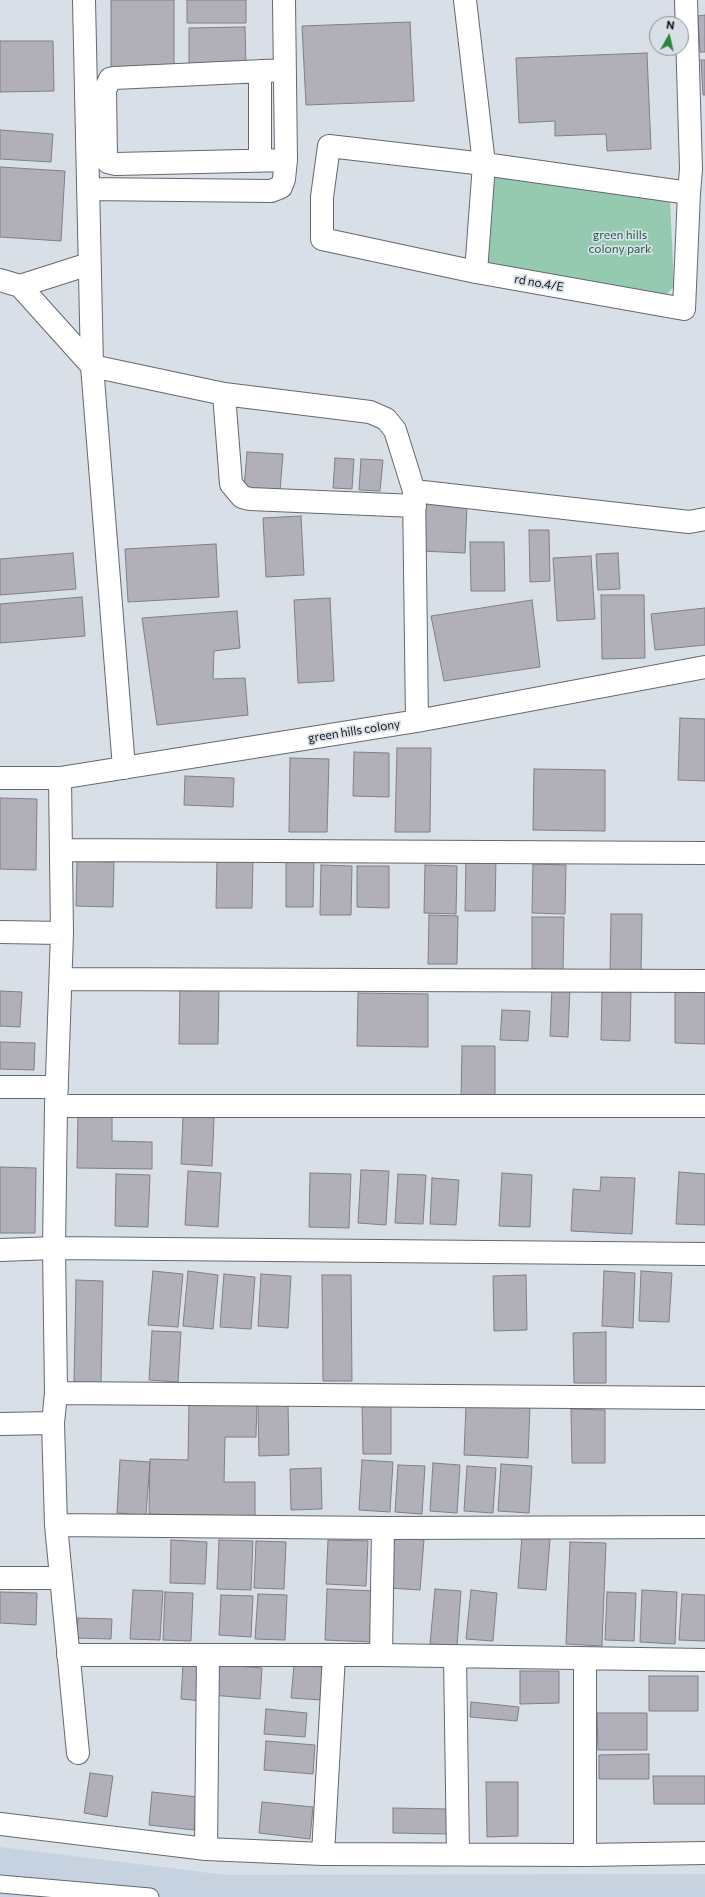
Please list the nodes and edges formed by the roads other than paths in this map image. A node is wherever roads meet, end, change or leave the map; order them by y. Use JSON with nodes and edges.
{"nodes":[{"id":1,"x":84,"y":0,"type":"edge"},
{"id":2,"x":284,"y":0,"type":"edge"},
{"id":3,"x":465,"y":0,"type":"edge"},
{"id":4,"x":686,"y":0,"type":"edge"},
{"id":5,"x":285,"y":70,"type":"junction"},
{"id":6,"x":260,"y":71,"type":"junction"},
{"id":7,"x":259,"y":117,"type":"junction"},
{"id":8,"x":286,"y":117,"type":"junction"},
{"id":9,"x":286,"y":160,"type":"junction"},
{"id":10,"x":260,"y":161,"type":"junction"},
{"id":11,"x":484,"y":164,"type":"junction"},
{"id":12,"x":88,"y":189,"type":"junction"},
{"id":13,"x":689,"y":193,"type":"junction"},
{"id":14,"x":89,"y":264,"type":"junction"},
{"id":15,"x":476,"y":272,"type":"junction"},
{"id":16,"x":10,"y":283,"type":"edge"},
{"id":17,"x":92,"y":366,"type":"junction"},
{"id":18,"x":224,"y":394,"type":"junction"},
{"id":19,"x":414,"y":498,"type":"junction"},
{"id":20,"x":705,"y":519,"type":"edge"},
{"id":21,"x":705,"y":667,"type":"edge"},
{"id":22,"x":418,"y":721,"type":"junction"},
{"id":23,"x":124,"y":768,"type":"junction"},
{"id":24,"x":0,"y":778,"type":"edge"},
{"id":25,"x":60,"y":778,"type":"junction"},
{"id":26,"x":61,"y":850,"type":"junction"},
{"id":27,"x":705,"y":853,"type":"edge"},
{"id":28,"x":0,"y":932,"type":"edge"},
{"id":29,"x":62,"y":933,"type":"junction"},
{"id":30,"x":61,"y":979,"type":"junction"},
{"id":31,"x":705,"y":981,"type":"edge"},
{"id":32,"x":0,"y":1088,"type":"edge"},
{"id":33,"x":56,"y":1097,"type":"junction"},
{"id":34,"x":705,"y":1106,"type":"edge"},
{"id":35,"x":54,"y":1248,"type":"junction"},
{"id":36,"x":0,"y":1250,"type":"edge"},
{"id":37,"x":705,"y":1254,"type":"edge"},
{"id":38,"x":56,"y":1393,"type":"junction"},
{"id":39,"x":705,"y":1398,"type":"edge"},
{"id":40,"x":53,"y":1423,"type":"junction"},
{"id":41,"x":0,"y":1424,"type":"edge"},
{"id":42,"x":56,"y":1525,"type":"junction"},
{"id":43,"x":705,"y":1527,"type":"edge"},
{"id":44,"x":383,"y":1528,"type":"junction"},
{"id":45,"x":0,"y":1578,"type":"edge"},
{"id":46,"x":60,"y":1578,"type":"junction"},
{"id":47,"x":68,"y":1655,"type":"junction"},
{"id":48,"x":334,"y":1655,"type":"junction"},
{"id":49,"x":380,"y":1655,"type":"junction"},
{"id":50,"x":208,"y":1656,"type":"junction"},
{"id":51,"x":455,"y":1657,"type":"junction"},
{"id":52,"x":585,"y":1659,"type":"junction"},
{"id":53,"x":705,"y":1660,"type":"edge"},
{"id":54,"x":78,"y":1753,"type":"dead end"},
{"id":55,"x":0,"y":1824,"type":"edge"},
{"id":56,"x":206,"y":1849,"type":"junction"},
{"id":57,"x":705,"y":1853,"type":"edge"},
{"id":58,"x":323,"y":1854,"type":"junction"},
{"id":59,"x":458,"y":1854,"type":"junction"},
{"id":60,"x":585,"y":1855,"type":"junction"},
{"id":61,"x":0,"y":1884,"type":"edge"},
{"id":62,"x":150,"y":1897,"type":"edge"}],
"edges":[{"from":1,"to":12,"type":"street"},
{"from":2,"to":5,"type":"street"},
{"from":3,"to":11,"type":"street"},
{"from":4,"to":13,"type":"street"},
{"from":5,"to":6,"type":"street"},
{"from":5,"to":8,"type":"street"},
{"from":6,"to":7,"type":"street"},
{"from":6,"to":10,"type":"street"},
{"from":7,"to":8,"type":"street"},
{"from":7,"to":10,"type":"street"},
{"from":8,"to":9,"type":"street"},
{"from":9,"to":10,"type":"street"},
{"from":9,"to":12,"type":"street"},
{"from":11,"to":13,"type":"street"},
{"from":11,"to":15,"type":"street"},
{"from":11,"to":15,"type":"street","name":"rd no.4/E"},
{"from":12,"to":14,"type":"street"},
{"from":13,"to":15,"type":"street","name":"rd no.4/E"},
{"from":14,"to":16,"type":"street"},
{"from":14,"to":17,"type":"street"},
{"from":16,"to":17,"type":"street"},
{"from":17,"to":18,"type":"street"},
{"from":17,"to":23,"type":"street"},
{"from":18,"to":19,"type":"street"},
{"from":18,"to":19,"type":"street"},
{"from":19,"to":20,"type":"street"},
{"from":19,"to":22,"type":"street"},
{"from":21,"to":22,"type":"street","name":"green hills colony"},
{"from":22,"to":23,"type":"street","name":"green hills colony"},
{"from":23,"to":25,"type":"street","name":"green hills colony"},
{"from":24,"to":25,"type":"street","name":"green hills colony"},
{"from":25,"to":26,"type":"street"},
{"from":26,"to":27,"type":"street"},
{"from":26,"to":29,"type":"street"},
{"from":28,"to":29,"type":"street"},
{"from":29,"to":30,"type":"street"},
{"from":30,"to":31,"type":"street"},
{"from":30,"to":33,"type":"street"},
{"from":32,"to":33,"type":"street"},
{"from":33,"to":34,"type":"street"},
{"from":33,"to":35,"type":"street"},
{"from":35,"to":36,"type":"street"},
{"from":35,"to":37,"type":"street"},
{"from":35,"to":38,"type":"street"},
{"from":38,"to":39,"type":"street"},
{"from":38,"to":40,"type":"street"},
{"from":40,"to":41,"type":"street"},
{"from":40,"to":42,"type":"street"},
{"from":42,"to":44,"type":"street"},
{"from":42,"to":46,"type":"street"},
{"from":43,"to":44,"type":"street"},
{"from":44,"to":49,"type":"street"},
{"from":45,"to":46,"type":"street"},
{"from":46,"to":47,"type":"street"},
{"from":47,"to":50,"type":"street"},
{"from":47,"to":54,"type":"street"},
{"from":48,"to":49,"type":"street"},
{"from":48,"to":50,"type":"street"},
{"from":48,"to":58,"type":"street"},
{"from":49,"to":51,"type":"street"},
{"from":50,"to":56,"type":"street"},
{"from":51,"to":52,"type":"street"},
{"from":51,"to":59,"type":"street"},
{"from":52,"to":53,"type":"street"},
{"from":52,"to":60,"type":"street"},
{"from":55,"to":56,"type":"street"},
{"from":56,"to":58,"type":"street"},
{"from":57,"to":60,"type":"street"},
{"from":58,"to":59,"type":"street"},
{"from":59,"to":60,"type":"street"},
{"from":61,"to":62,"type":"lane"}]}
